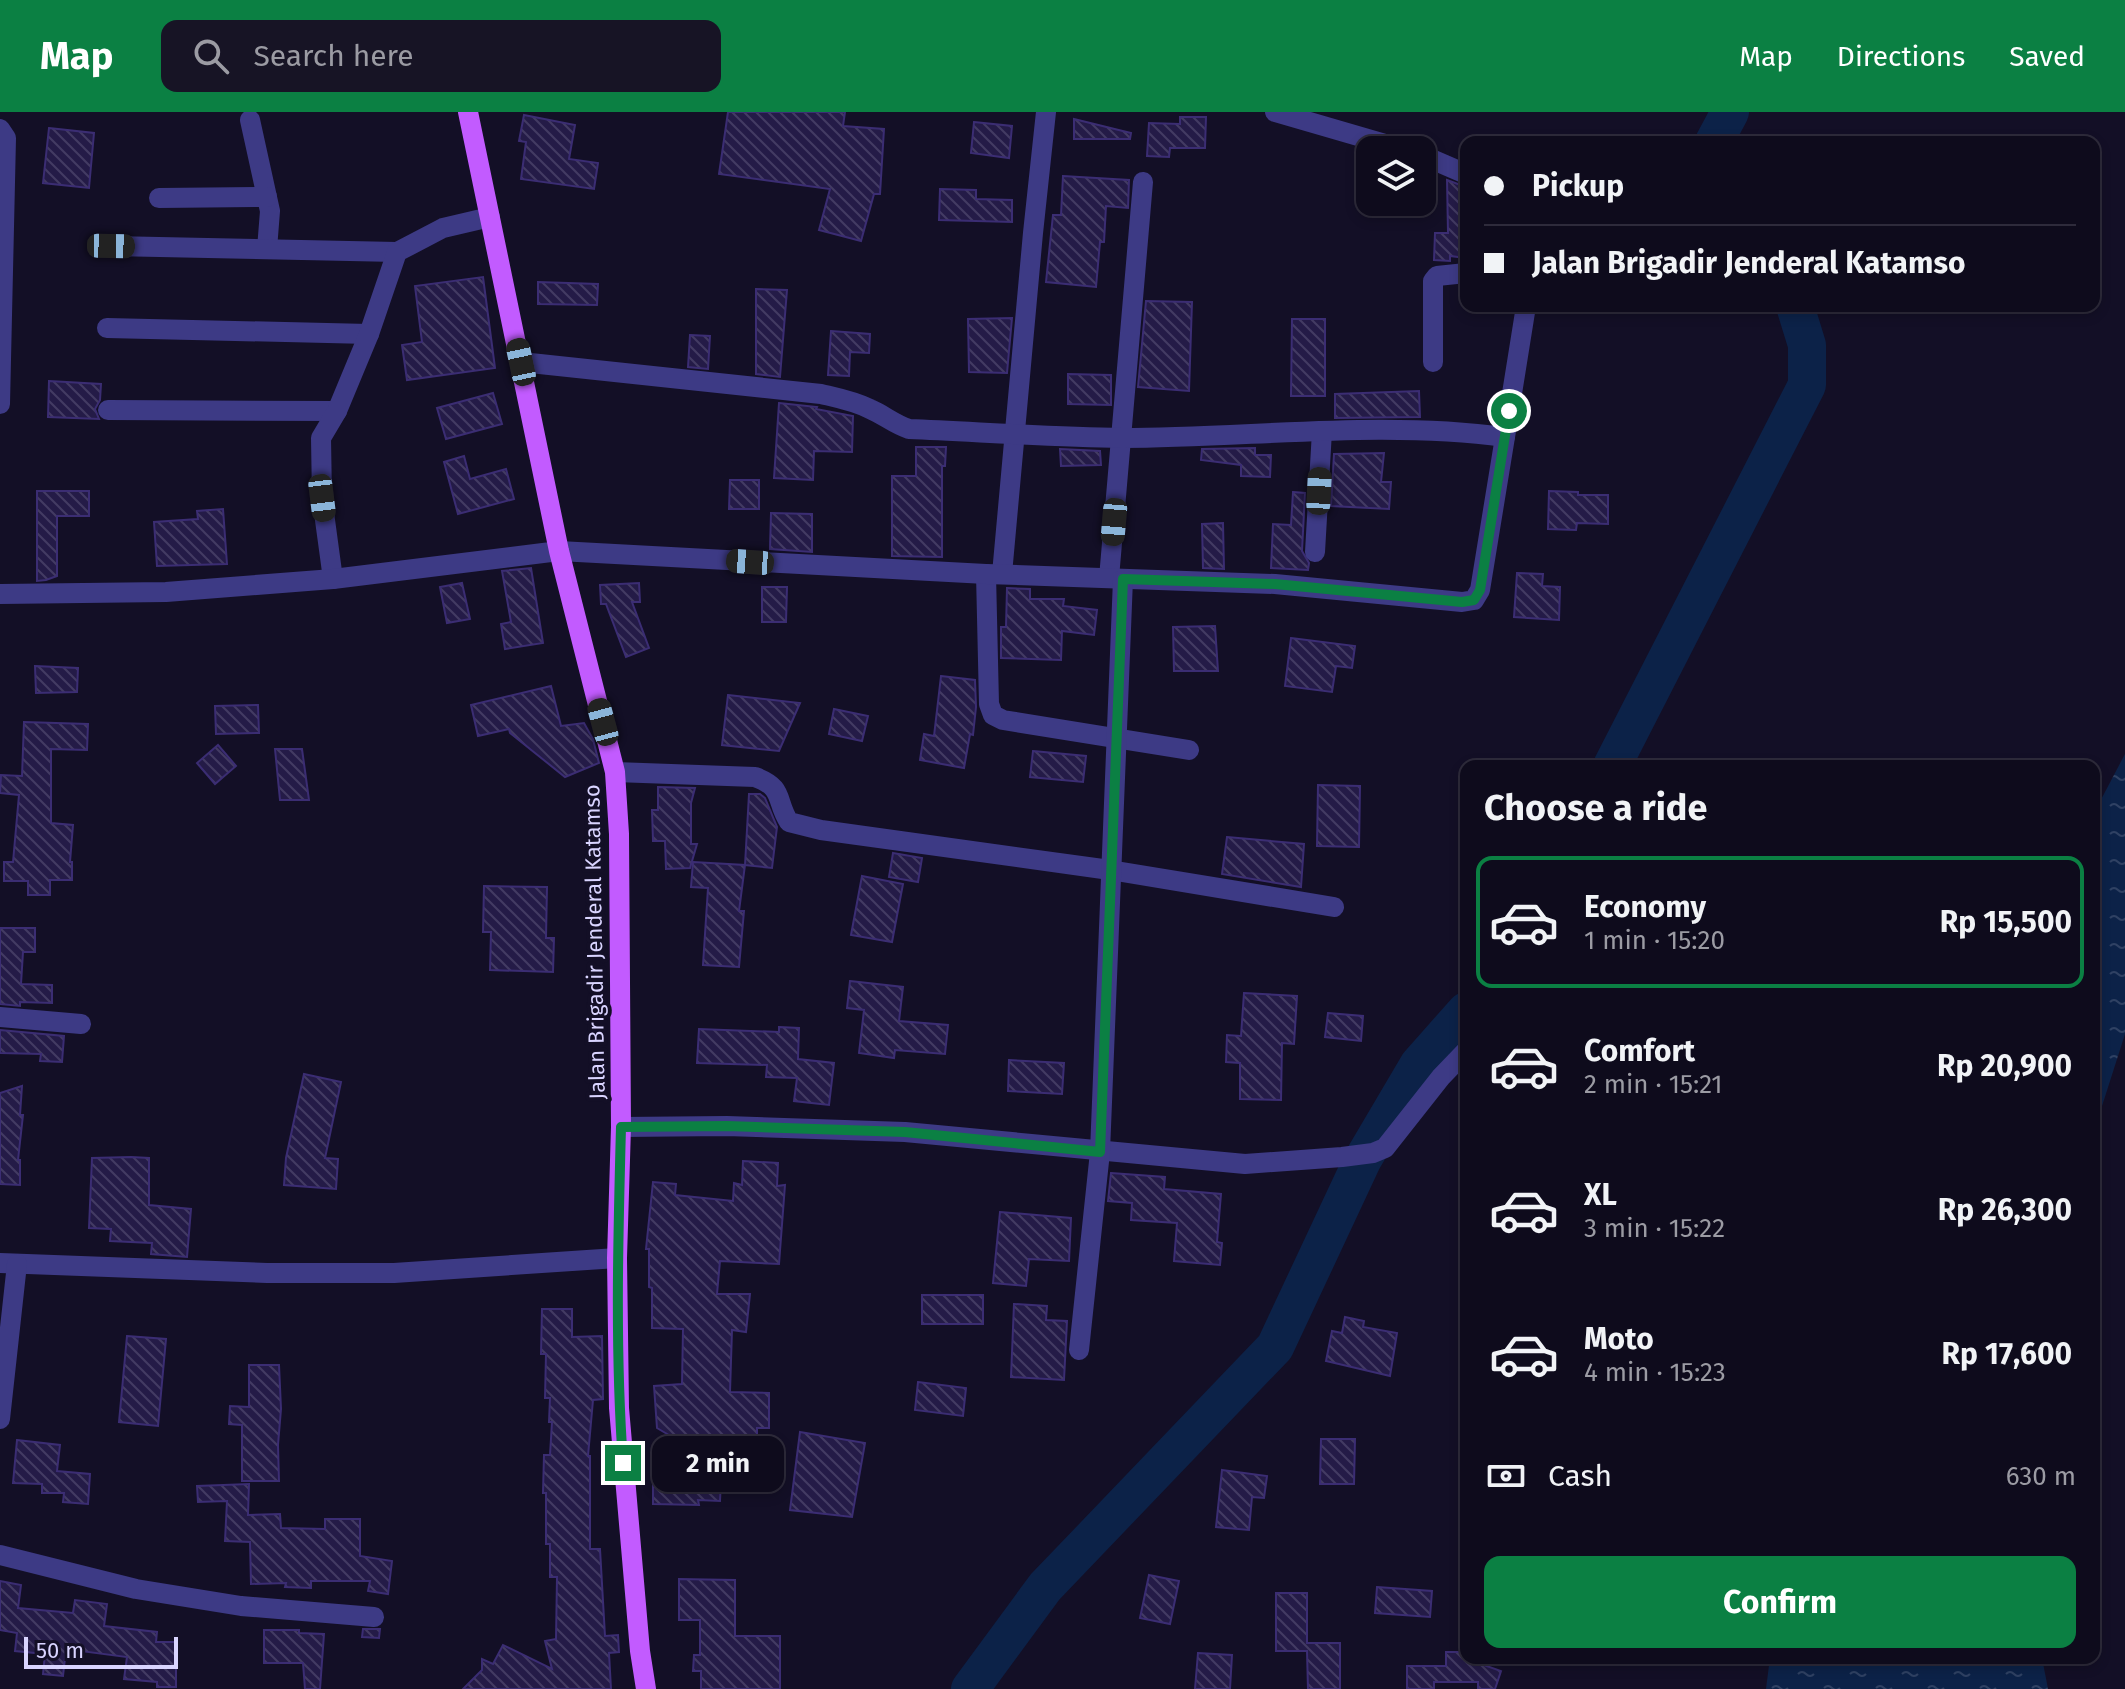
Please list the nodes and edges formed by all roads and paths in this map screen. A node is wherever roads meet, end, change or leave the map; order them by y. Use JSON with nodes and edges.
{"nodes":[{"id":1,"x":468,"y":112,"type":"edge"},
{"id":2,"x":1046,"y":112,"type":"edge"},
{"id":3,"x":1275,"y":112,"type":"edge"},
{"id":4,"x":250,"y":120,"type":"dead end"},
{"id":5,"x":0,"y":129,"type":"edge"},
{"id":6,"x":1358,"y":136,"type":"edge"},
{"id":7,"x":1436,"y":161,"type":"edge"},
{"id":8,"x":1460,"y":171,"type":"edge"},
{"id":9,"x":1143,"y":182,"type":"dead end"},
{"id":10,"x":267,"y":197,"type":"junction"},
{"id":11,"x":159,"y":198,"type":"dead end"},
{"id":12,"x":2,"y":213,"type":"edge"},
{"id":13,"x":490,"y":217,"type":"junction"},
{"id":14,"x":111,"y":246,"type":"dead end"},
{"id":15,"x":267,"y":249,"type":"junction"},
{"id":16,"x":397,"y":252,"type":"junction"},
{"id":17,"x":1460,"y":274,"type":"edge"},
{"id":18,"x":1525,"y":312,"type":"edge"},
{"id":19,"x":107,"y":328,"type":"dead end"},
{"id":20,"x":369,"y":334,"type":"junction"},
{"id":21,"x":521,"y":362,"type":"junction"},
{"id":22,"x":1433,"y":362,"type":"dead end"},
{"id":23,"x":0,"y":404,"type":"edge"},
{"id":24,"x":108,"y":410,"type":"dead end"},
{"id":25,"x":337,"y":411,"type":"junction"},
{"id":26,"x":1322,"y":431,"type":"junction"},
{"id":27,"x":1014,"y":433,"type":"junction"},
{"id":28,"x":1505,"y":437,"type":"junction"},
{"id":29,"x":1121,"y":438,"type":"junction"},
{"id":30,"x":559,"y":551,"type":"junction"},
{"id":31,"x":1315,"y":552,"type":"dead end"},
{"id":32,"x":994,"y":574,"type":"junction"},
{"id":33,"x":1116,"y":578,"type":"junction"},
{"id":34,"x":333,"y":579,"type":"junction"},
{"id":35,"x":0,"y":594,"type":"edge"},
{"id":36,"x":1117,"y":737,"type":"junction"},
{"id":37,"x":1189,"y":750,"type":"dead end"},
{"id":38,"x":615,"y":772,"type":"junction"},
{"id":39,"x":1110,"y":870,"type":"junction"},
{"id":40,"x":1334,"y":907,"type":"dead end"},
{"id":41,"x":0,"y":1017,"type":"edge"},
{"id":42,"x":81,"y":1024,"type":"dead end"},
{"id":43,"x":1460,"y":1057,"type":"edge"},
{"id":44,"x":621,"y":1127,"type":"junction"},
{"id":45,"x":1100,"y":1152,"type":"junction"},
{"id":46,"x":617,"y":1258,"type":"junction"},
{"id":47,"x":9,"y":1264,"type":"edge"},
{"id":48,"x":1079,"y":1350,"type":"dead end"},
{"id":49,"x":0,"y":1419,"type":"edge"},
{"id":50,"x":0,"y":1555,"type":"edge"},
{"id":51,"x":374,"y":1617,"type":"dead end"},
{"id":52,"x":646,"y":1689,"type":"edge"}],
"edges":[{"from":1,"to":13,"type":"main road","name":"Jalan Brigadir Jenderal Katamso"},
{"from":2,"to":27,"type":"street"},
{"from":3,"to":6,"type":"street"},
{"from":4,"to":10,"type":"street"},
{"from":5,"to":12,"type":"street"},
{"from":7,"to":8,"type":"street"},
{"from":9,"to":29,"type":"street"},
{"from":10,"to":11,"type":"street"},
{"from":10,"to":15,"type":"street"},
{"from":12,"to":23,"type":"street"},
{"from":13,"to":16,"type":"street"},
{"from":13,"to":21,"type":"main road","name":"Jalan Brigadir Jenderal Katamso"},
{"from":14,"to":15,"type":"street"},
{"from":15,"to":16,"type":"street"},
{"from":16,"to":20,"type":"street"},
{"from":17,"to":22,"type":"street"},
{"from":18,"to":28,"type":"street"},
{"from":19,"to":20,"type":"street"},
{"from":20,"to":25,"type":"street"},
{"from":21,"to":27,"type":"street"},
{"from":21,"to":30,"type":"main road","name":"Jalan Brigadir Jenderal Katamso"},
{"from":24,"to":25,"type":"street"},
{"from":25,"to":34,"type":"street"},
{"from":26,"to":28,"type":"street"},
{"from":26,"to":29,"type":"street"},
{"from":26,"to":31,"type":"street"},
{"from":27,"to":29,"type":"street"},
{"from":27,"to":32,"type":"street"},
{"from":28,"to":33,"type":"street"},
{"from":29,"to":33,"type":"street"},
{"from":30,"to":32,"type":"street"},
{"from":30,"to":34,"type":"street"},
{"from":30,"to":38,"type":"main road","name":"Jalan Brigadir Jenderal Katamso"},
{"from":32,"to":33,"type":"street"},
{"from":32,"to":36,"type":"street"},
{"from":33,"to":36,"type":"street"},
{"from":34,"to":35,"type":"street"},
{"from":36,"to":37,"type":"street"},
{"from":36,"to":39,"type":"street"},
{"from":38,"to":39,"type":"street"},
{"from":38,"to":44,"type":"main road","name":"Jalan Brigadir Jenderal Katamso"},
{"from":39,"to":40,"type":"street"},
{"from":39,"to":45,"type":"street"},
{"from":41,"to":42,"type":"street"},
{"from":43,"to":45,"type":"street"},
{"from":44,"to":45,"type":"street"},
{"from":44,"to":46,"type":"main road","name":"Jalan Brigadir Jenderal Katamso"},
{"from":45,"to":48,"type":"street"},
{"from":46,"to":47,"type":"street"},
{"from":46,"to":52,"type":"main road","name":"Jalan Brigadir Jenderal Katamso"},
{"from":47,"to":49,"type":"street"},
{"from":50,"to":51,"type":"street"}]}
